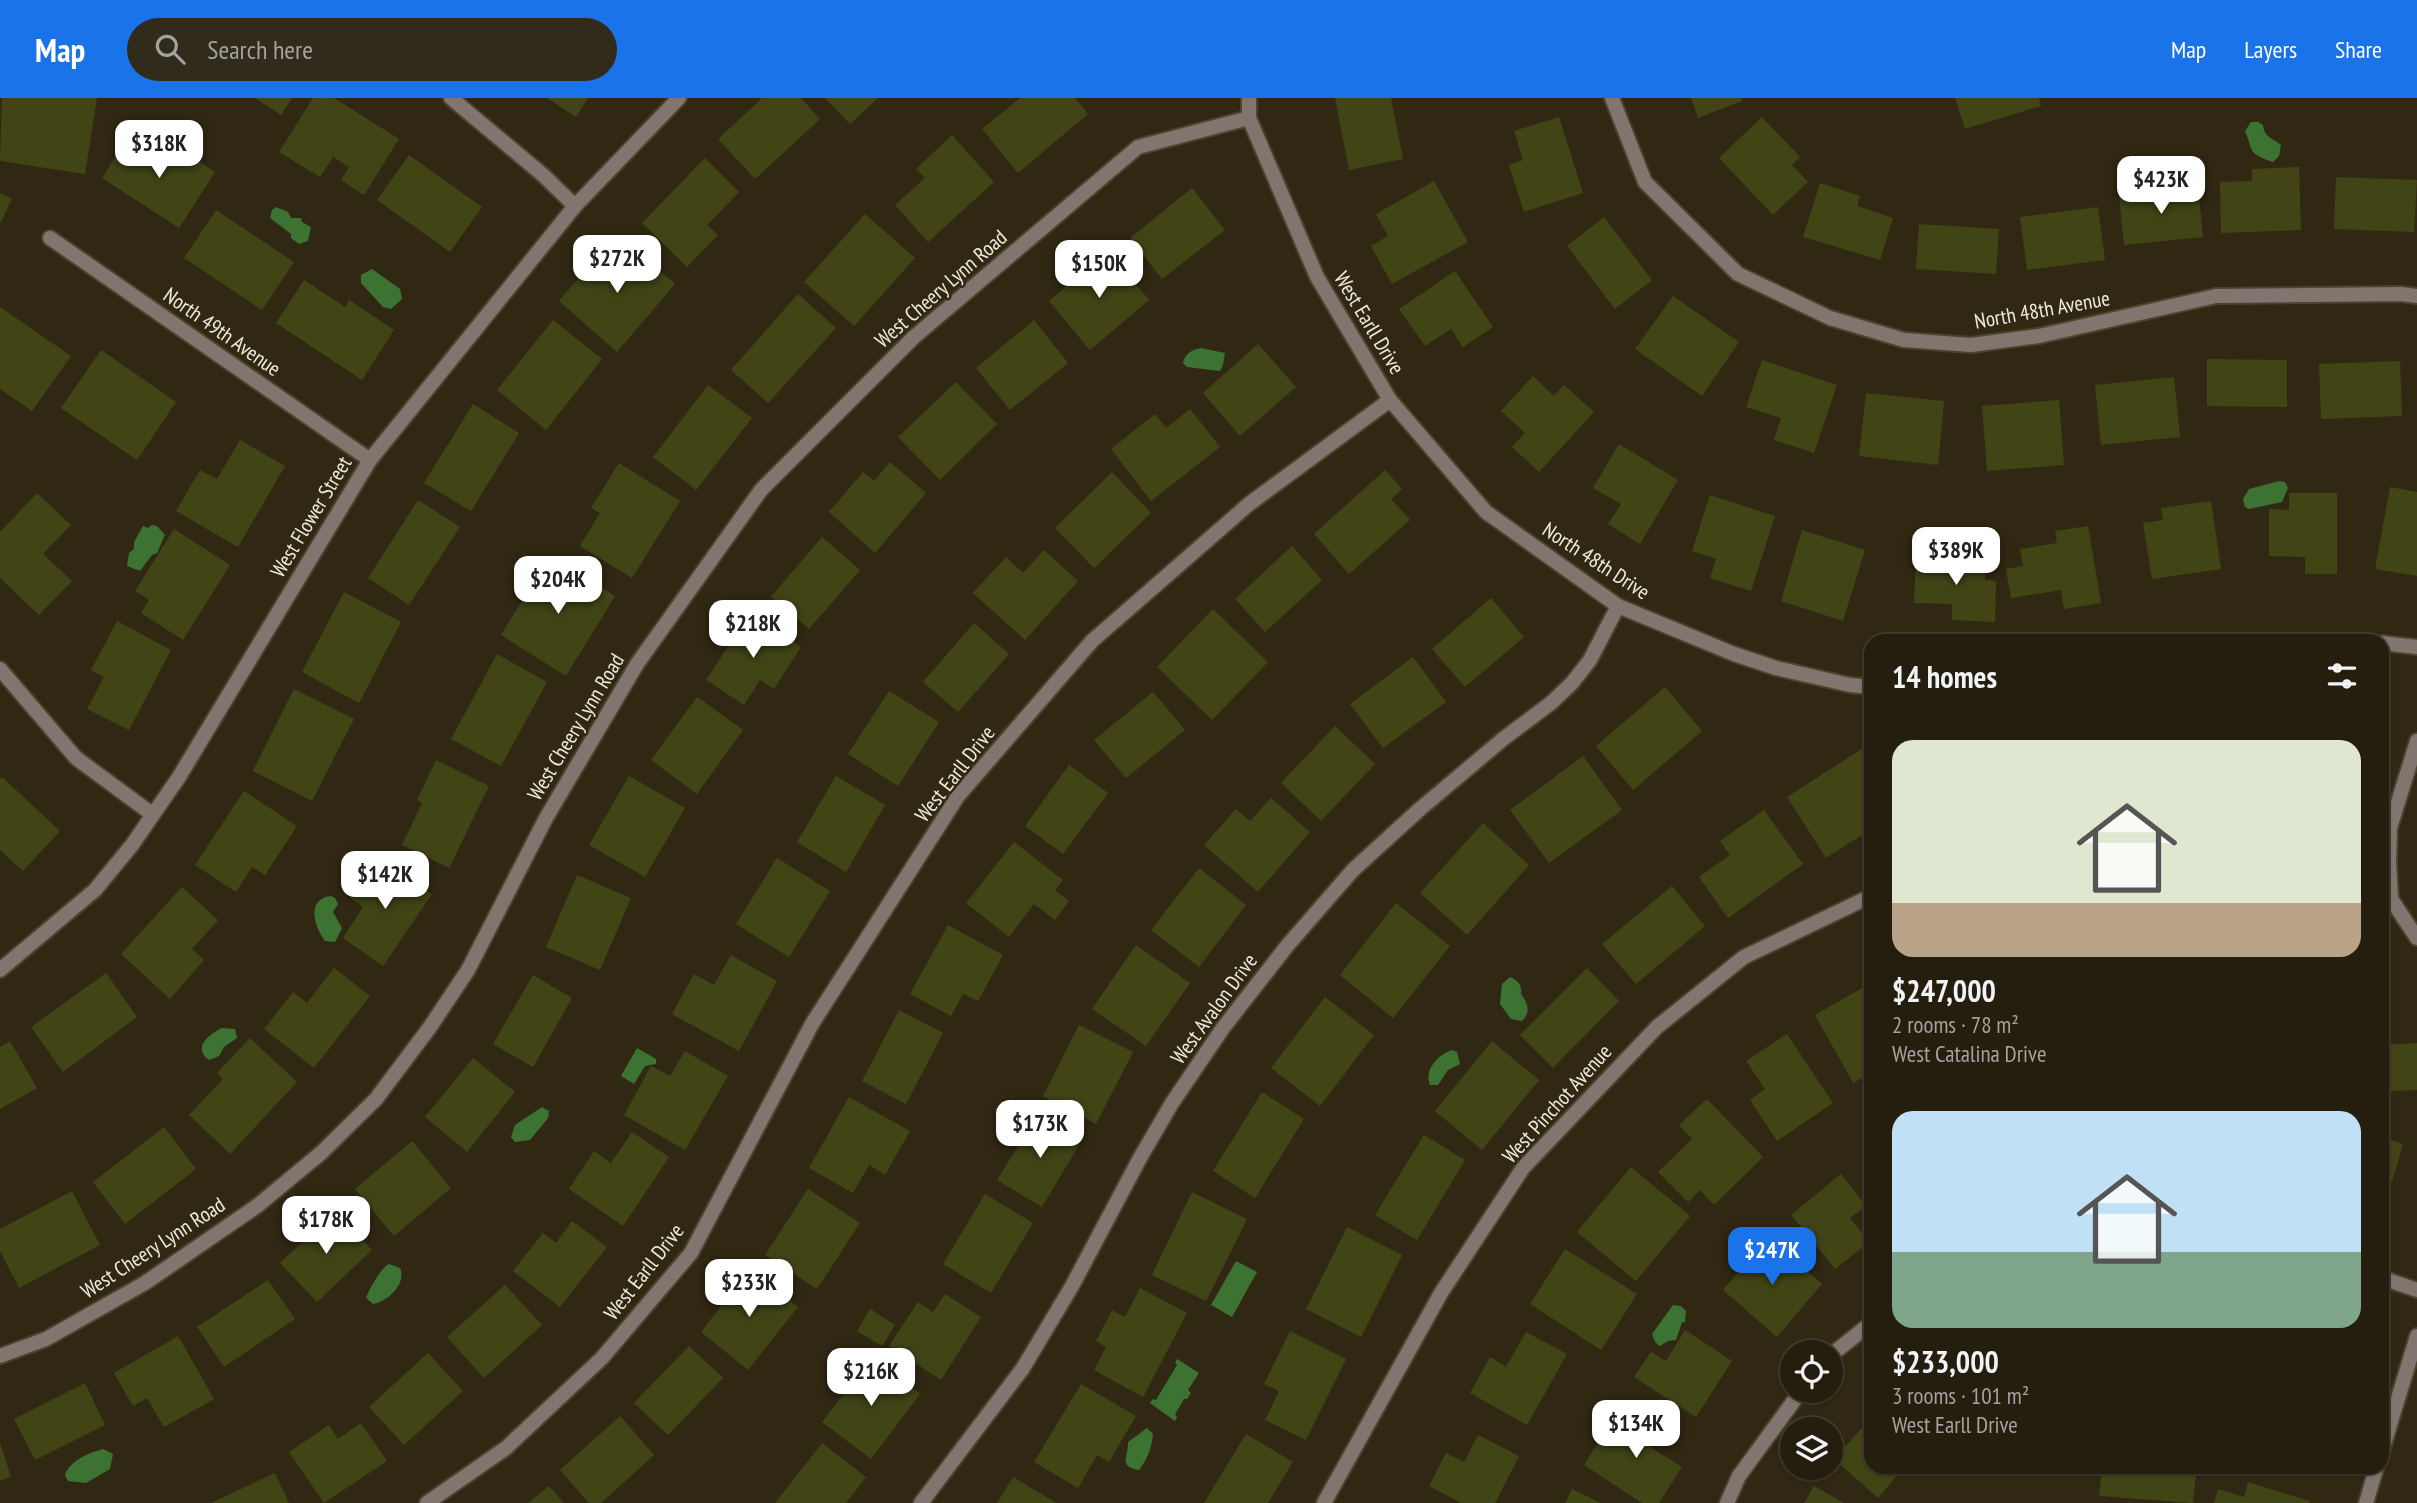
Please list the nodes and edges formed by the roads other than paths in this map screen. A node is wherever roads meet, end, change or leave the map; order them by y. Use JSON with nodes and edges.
{"nodes":[{"id":1,"x":451,"y":98,"type":"edge"},
{"id":2,"x":679,"y":98,"type":"edge"},
{"id":3,"x":1249,"y":98,"type":"edge"},
{"id":4,"x":1612,"y":98,"type":"edge"},
{"id":5,"x":1249,"y":118,"type":"junction"},
{"id":6,"x":575,"y":206,"type":"junction"},
{"id":7,"x":50,"y":238,"type":"dead end"},
{"id":8,"x":2417,"y":296,"type":"edge"},
{"id":9,"x":1390,"y":400,"type":"junction"},
{"id":10,"x":370,"y":460,"type":"junction"},
{"id":11,"x":1618,"y":606,"type":"junction"},
{"id":12,"x":2389,"y":644,"type":"edge"},
{"id":13,"x":2417,"y":647,"type":"edge"},
{"id":14,"x":0,"y":669,"type":"edge"},
{"id":15,"x":1864,"y":686,"type":"edge"},
{"id":16,"x":2417,"y":741,"type":"edge"},
{"id":17,"x":152,"y":814,"type":"junction"},
{"id":18,"x":1864,"y":899,"type":"edge"},
{"id":19,"x":2417,"y":938,"type":"edge"},
{"id":20,"x":0,"y":970,"type":"edge"},
{"id":21,"x":2389,"y":1280,"type":"edge"},
{"id":22,"x":2417,"y":1290,"type":"edge"},
{"id":23,"x":1864,"y":1329,"type":"edge"},
{"id":24,"x":2417,"y":1336,"type":"edge"},
{"id":25,"x":1843,"y":1346,"type":"edge"},
{"id":26,"x":0,"y":1356,"type":"edge"},
{"id":27,"x":1792,"y":1403,"type":"edge"},
{"id":28,"x":2389,"y":1428,"type":"edge"},
{"id":29,"x":2375,"y":1474,"type":"edge"},
{"id":30,"x":427,"y":1503,"type":"edge"},
{"id":31,"x":921,"y":1503,"type":"edge"},
{"id":32,"x":1324,"y":1503,"type":"edge"},
{"id":33,"x":1727,"y":1503,"type":"edge"},
{"id":34,"x":2366,"y":1503,"type":"edge"}],
"edges":[{"from":1,"to":6,"type":"street"},
{"from":2,"to":6,"type":"street","name":"West Flower Street"},
{"from":3,"to":5,"type":"street","name":"West Earll Drive"},
{"from":4,"to":8,"type":"street","name":"North 48th Avenue"},
{"from":5,"to":9,"type":"street","name":"West Earll Drive"},
{"from":5,"to":26,"type":"street","name":"West Cheery Lynn Road"},
{"from":6,"to":10,"type":"street","name":"West Flower Street"},
{"from":7,"to":10,"type":"street","name":"North 49th Avenue"},
{"from":9,"to":11,"type":"street","name":"North 48th Drive"},
{"from":9,"to":30,"type":"street","name":"West Earll Drive"},
{"from":10,"to":17,"type":"street","name":"West Flower Street"},
{"from":11,"to":15,"type":"street","name":"North 48th Drive"},
{"from":11,"to":31,"type":"street","name":"West Avalon Drive"},
{"from":12,"to":13,"type":"street"},
{"from":14,"to":17,"type":"street"},
{"from":16,"to":19,"type":"street"},
{"from":17,"to":20,"type":"street","name":"West Flower Street"},
{"from":18,"to":32,"type":"street","name":"West Pinchot Avenue"},
{"from":21,"to":22,"type":"street"},
{"from":23,"to":25,"type":"street"},
{"from":24,"to":28,"type":"street"},
{"from":27,"to":33,"type":"street"},
{"from":29,"to":34,"type":"street"}]}
